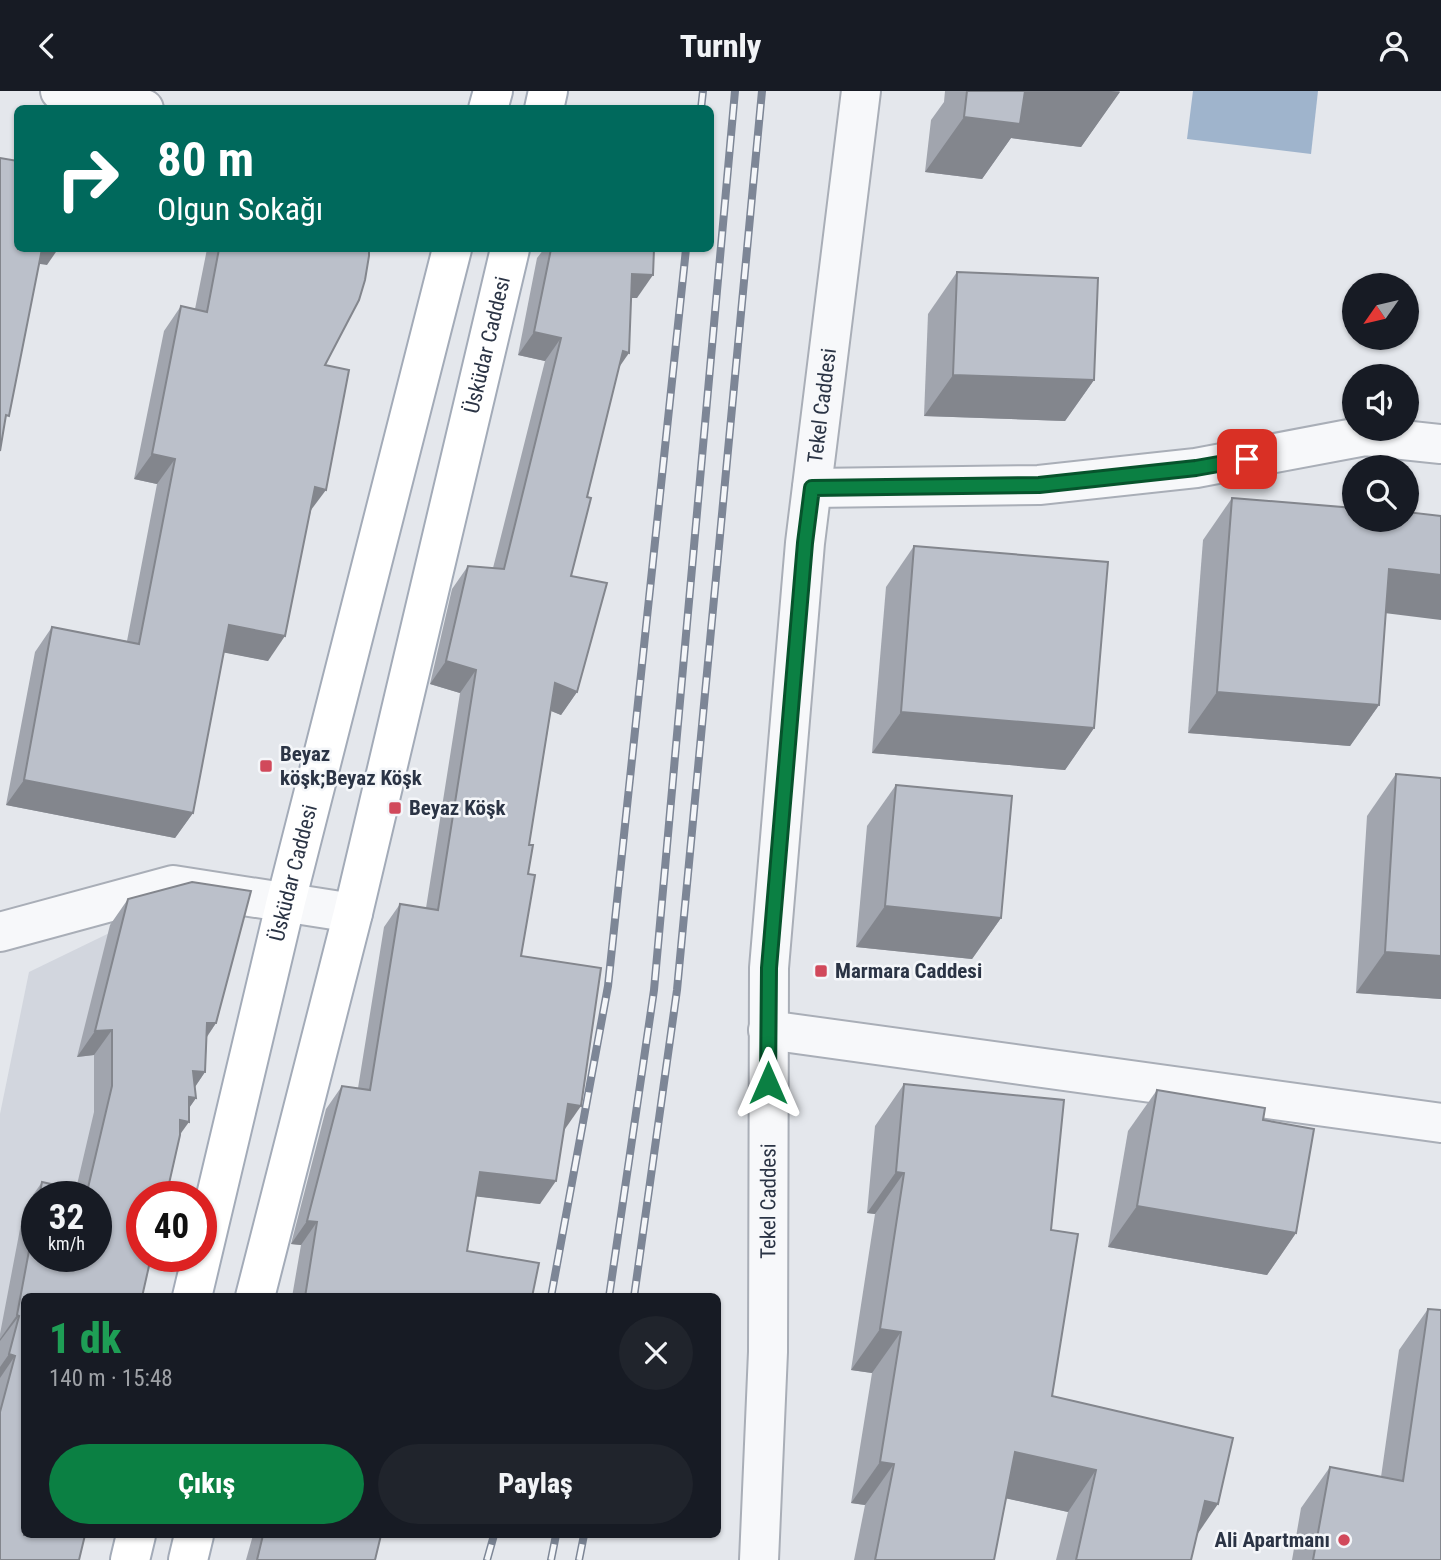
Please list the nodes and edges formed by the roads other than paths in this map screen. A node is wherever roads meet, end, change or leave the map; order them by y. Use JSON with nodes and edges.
{"nodes":[{"id":1,"x":60,"y":91,"type":"edge"},
{"id":2,"x":861,"y":91,"type":"edge"},
{"id":3,"x":125,"y":105,"type":"edge"},
{"id":4,"x":451,"y":252,"type":"edge"},
{"id":5,"x":509,"y":252,"type":"edge"},
{"id":6,"x":1441,"y":444,"type":"edge"},
{"id":7,"x":812,"y":488,"type":"junction"},
{"id":8,"x":286,"y":901,"type":"junction"},
{"id":9,"x":352,"y":913,"type":"junction"},
{"id":10,"x":0,"y":932,"type":"edge"},
{"id":11,"x":768,"y":1030,"type":"junction"},
{"id":12,"x":1441,"y":1123,"type":"edge"},
{"id":13,"x":193,"y":1293,"type":"edge"},
{"id":14,"x":256,"y":1293,"type":"edge"},
{"id":15,"x":135,"y":1538,"type":"edge"},
{"id":16,"x":193,"y":1538,"type":"edge"},
{"id":17,"x":130,"y":1560,"type":"edge"},
{"id":18,"x":188,"y":1560,"type":"edge"},
{"id":19,"x":760,"y":1560,"type":"edge"}],
"edges":[{"from":1,"to":3,"type":"street"},
{"from":2,"to":7,"type":"street","name":"Tekel Caddesi"},
{"from":4,"to":8,"type":"main road","name":"Üsküdar Caddesi"},
{"from":5,"to":9,"type":"main road","name":"Üsküdar Caddesi"},
{"from":6,"to":7,"type":"street"},
{"from":7,"to":11,"type":"street","name":"Tekel Caddesi"},
{"from":8,"to":9,"type":"street"},
{"from":8,"to":10,"type":"street"},
{"from":8,"to":13,"type":"main road","name":"Üsküdar Caddesi"},
{"from":9,"to":14,"type":"main road","name":"Üsküdar Caddesi"},
{"from":11,"to":12,"type":"street"},
{"from":11,"to":19,"type":"street","name":"Tekel Caddesi"},
{"from":15,"to":17,"type":"main road"},
{"from":16,"to":18,"type":"main road"}]}
